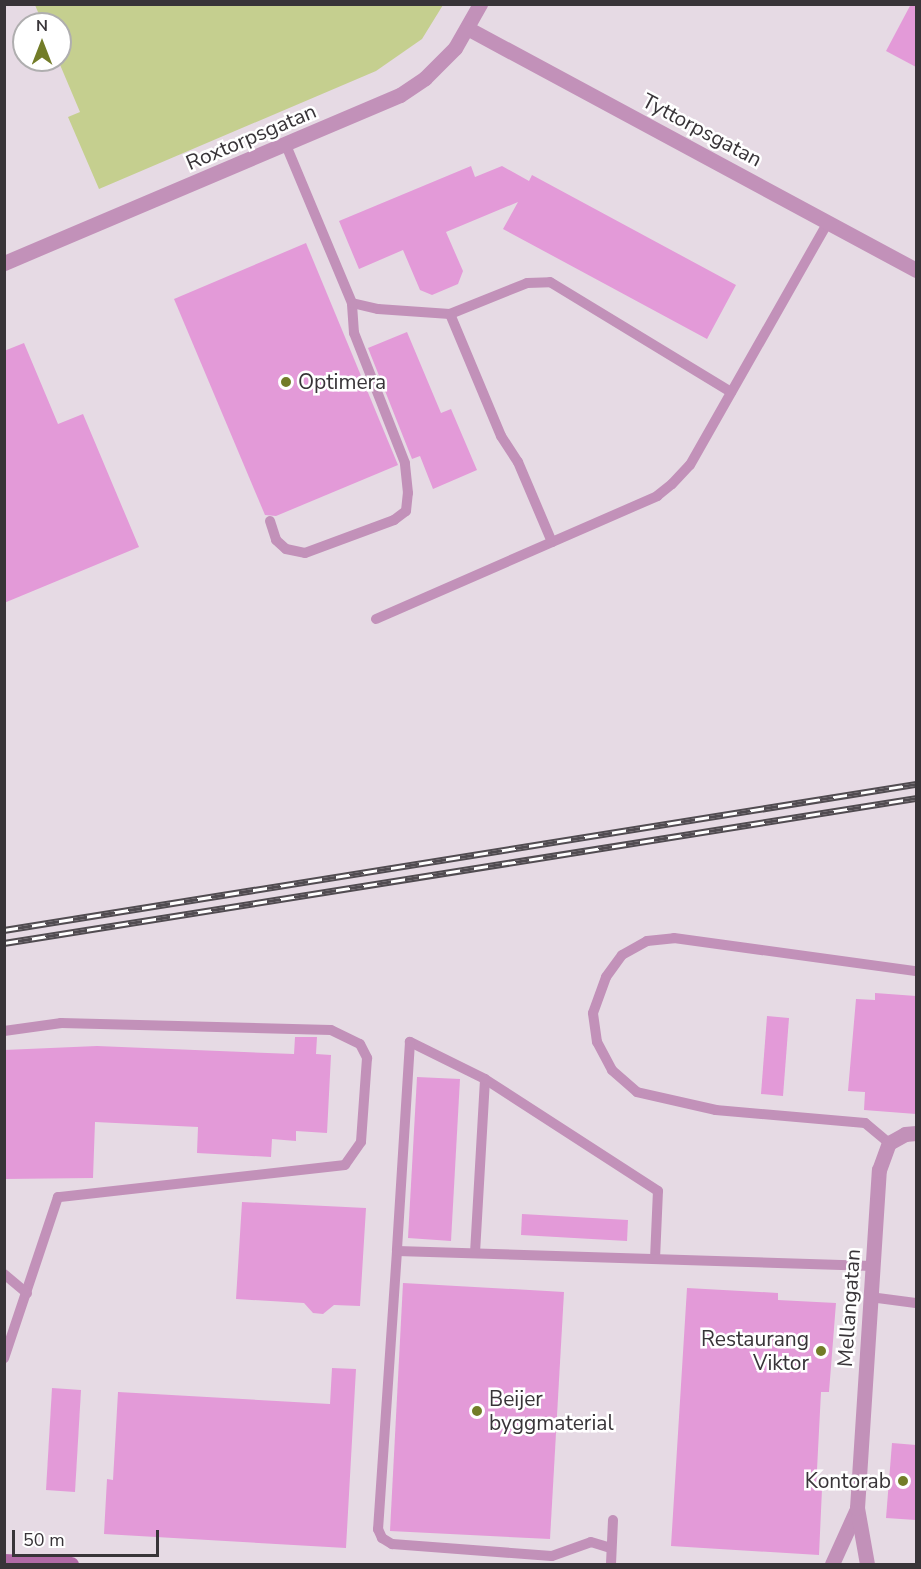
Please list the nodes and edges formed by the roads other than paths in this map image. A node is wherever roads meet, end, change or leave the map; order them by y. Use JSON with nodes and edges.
{"nodes":[{"id":1,"x":480,"y":4,"type":"edge"},
{"id":2,"x":467,"y":27,"type":"junction"},
{"id":3,"x":286,"y":145,"type":"junction"},
{"id":4,"x":828,"y":222,"type":"junction"},
{"id":5,"x":4,"y":263,"type":"edge"},
{"id":6,"x":916,"y":270,"type":"edge"},
{"id":7,"x":352,"y":303,"type":"junction"},
{"id":8,"x":450,"y":314,"type":"junction"},
{"id":9,"x":731,"y":393,"type":"junction"},
{"id":10,"x":270,"y":521,"type":"dead end"},
{"id":11,"x":552,"y":542,"type":"junction"},
{"id":12,"x":376,"y":619,"type":"dead end"},
{"id":13,"x":916,"y":971,"type":"edge"},
{"id":14,"x":4,"y":1031,"type":"edge"},
{"id":15,"x":485,"y":1078,"type":"junction"},
{"id":16,"x":916,"y":1133,"type":"edge"},
{"id":17,"x":889,"y":1143,"type":"junction"},
{"id":18,"x":397,"y":1251,"type":"junction"},
{"id":19,"x":476,"y":1253,"type":"junction"},
{"id":20,"x":655,"y":1259,"type":"junction"},
{"id":21,"x":873,"y":1266,"type":"junction"},
{"id":22,"x":4,"y":1274,"type":"edge"},
{"id":23,"x":27,"y":1293,"type":"junction"},
{"id":24,"x":870,"y":1297,"type":"junction"},
{"id":25,"x":916,"y":1303,"type":"edge"},
{"id":26,"x":4,"y":1358,"type":"edge"},
{"id":27,"x":857,"y":1508,"type":"junction"},
{"id":28,"x":613,"y":1520,"type":"dead end"},
{"id":29,"x":612,"y":1548,"type":"junction"},
{"id":30,"x":4,"y":1561,"type":"edge"},
{"id":31,"x":71,"y":1564,"type":"edge"},
{"id":32,"x":611,"y":1564,"type":"edge"},
{"id":33,"x":832,"y":1564,"type":"edge"},
{"id":34,"x":867,"y":1564,"type":"edge"}],
"edges":[{"from":1,"to":2,"type":"street","name":"Roxtorpsgatan"},
{"from":2,"to":3,"type":"street","name":"Roxtorpsgatan"},
{"from":2,"to":4,"type":"street","name":"Tyttorpsgatan"},
{"from":3,"to":5,"type":"street","name":"Roxtorpsgatan"},
{"from":3,"to":7,"type":"lane"},
{"from":4,"to":6,"type":"street","name":"Tyttorpsgatan"},
{"from":4,"to":9,"type":"lane"},
{"from":7,"to":8,"type":"lane"},
{"from":7,"to":10,"type":"lane"},
{"from":8,"to":9,"type":"lane"},
{"from":8,"to":11,"type":"lane"},
{"from":9,"to":11,"type":"lane"},
{"from":11,"to":12,"type":"lane"},
{"from":13,"to":17,"type":"lane"},
{"from":14,"to":23,"type":"lane"},
{"from":15,"to":18,"type":"lane"},
{"from":15,"to":19,"type":"lane"},
{"from":15,"to":20,"type":"lane"},
{"from":16,"to":17,"type":"street"},
{"from":17,"to":21,"type":"street","name":"Mellangatan"},
{"from":18,"to":19,"type":"lane"},
{"from":18,"to":29,"type":"lane"},
{"from":19,"to":20,"type":"lane"},
{"from":20,"to":21,"type":"lane"},
{"from":21,"to":24,"type":"street","name":"Mellangatan"},
{"from":22,"to":23,"type":"lane"},
{"from":23,"to":26,"type":"lane"},
{"from":24,"to":25,"type":"lane"},
{"from":24,"to":27,"type":"street","name":"Mellangatan"},
{"from":27,"to":33,"type":"street","name":"Mellangatan"},
{"from":27,"to":34,"type":"street","name":"Mellangatan"},
{"from":28,"to":29,"type":"lane"},
{"from":29,"to":32,"type":"lane"},
{"from":30,"to":31,"type":"main road"}]}
